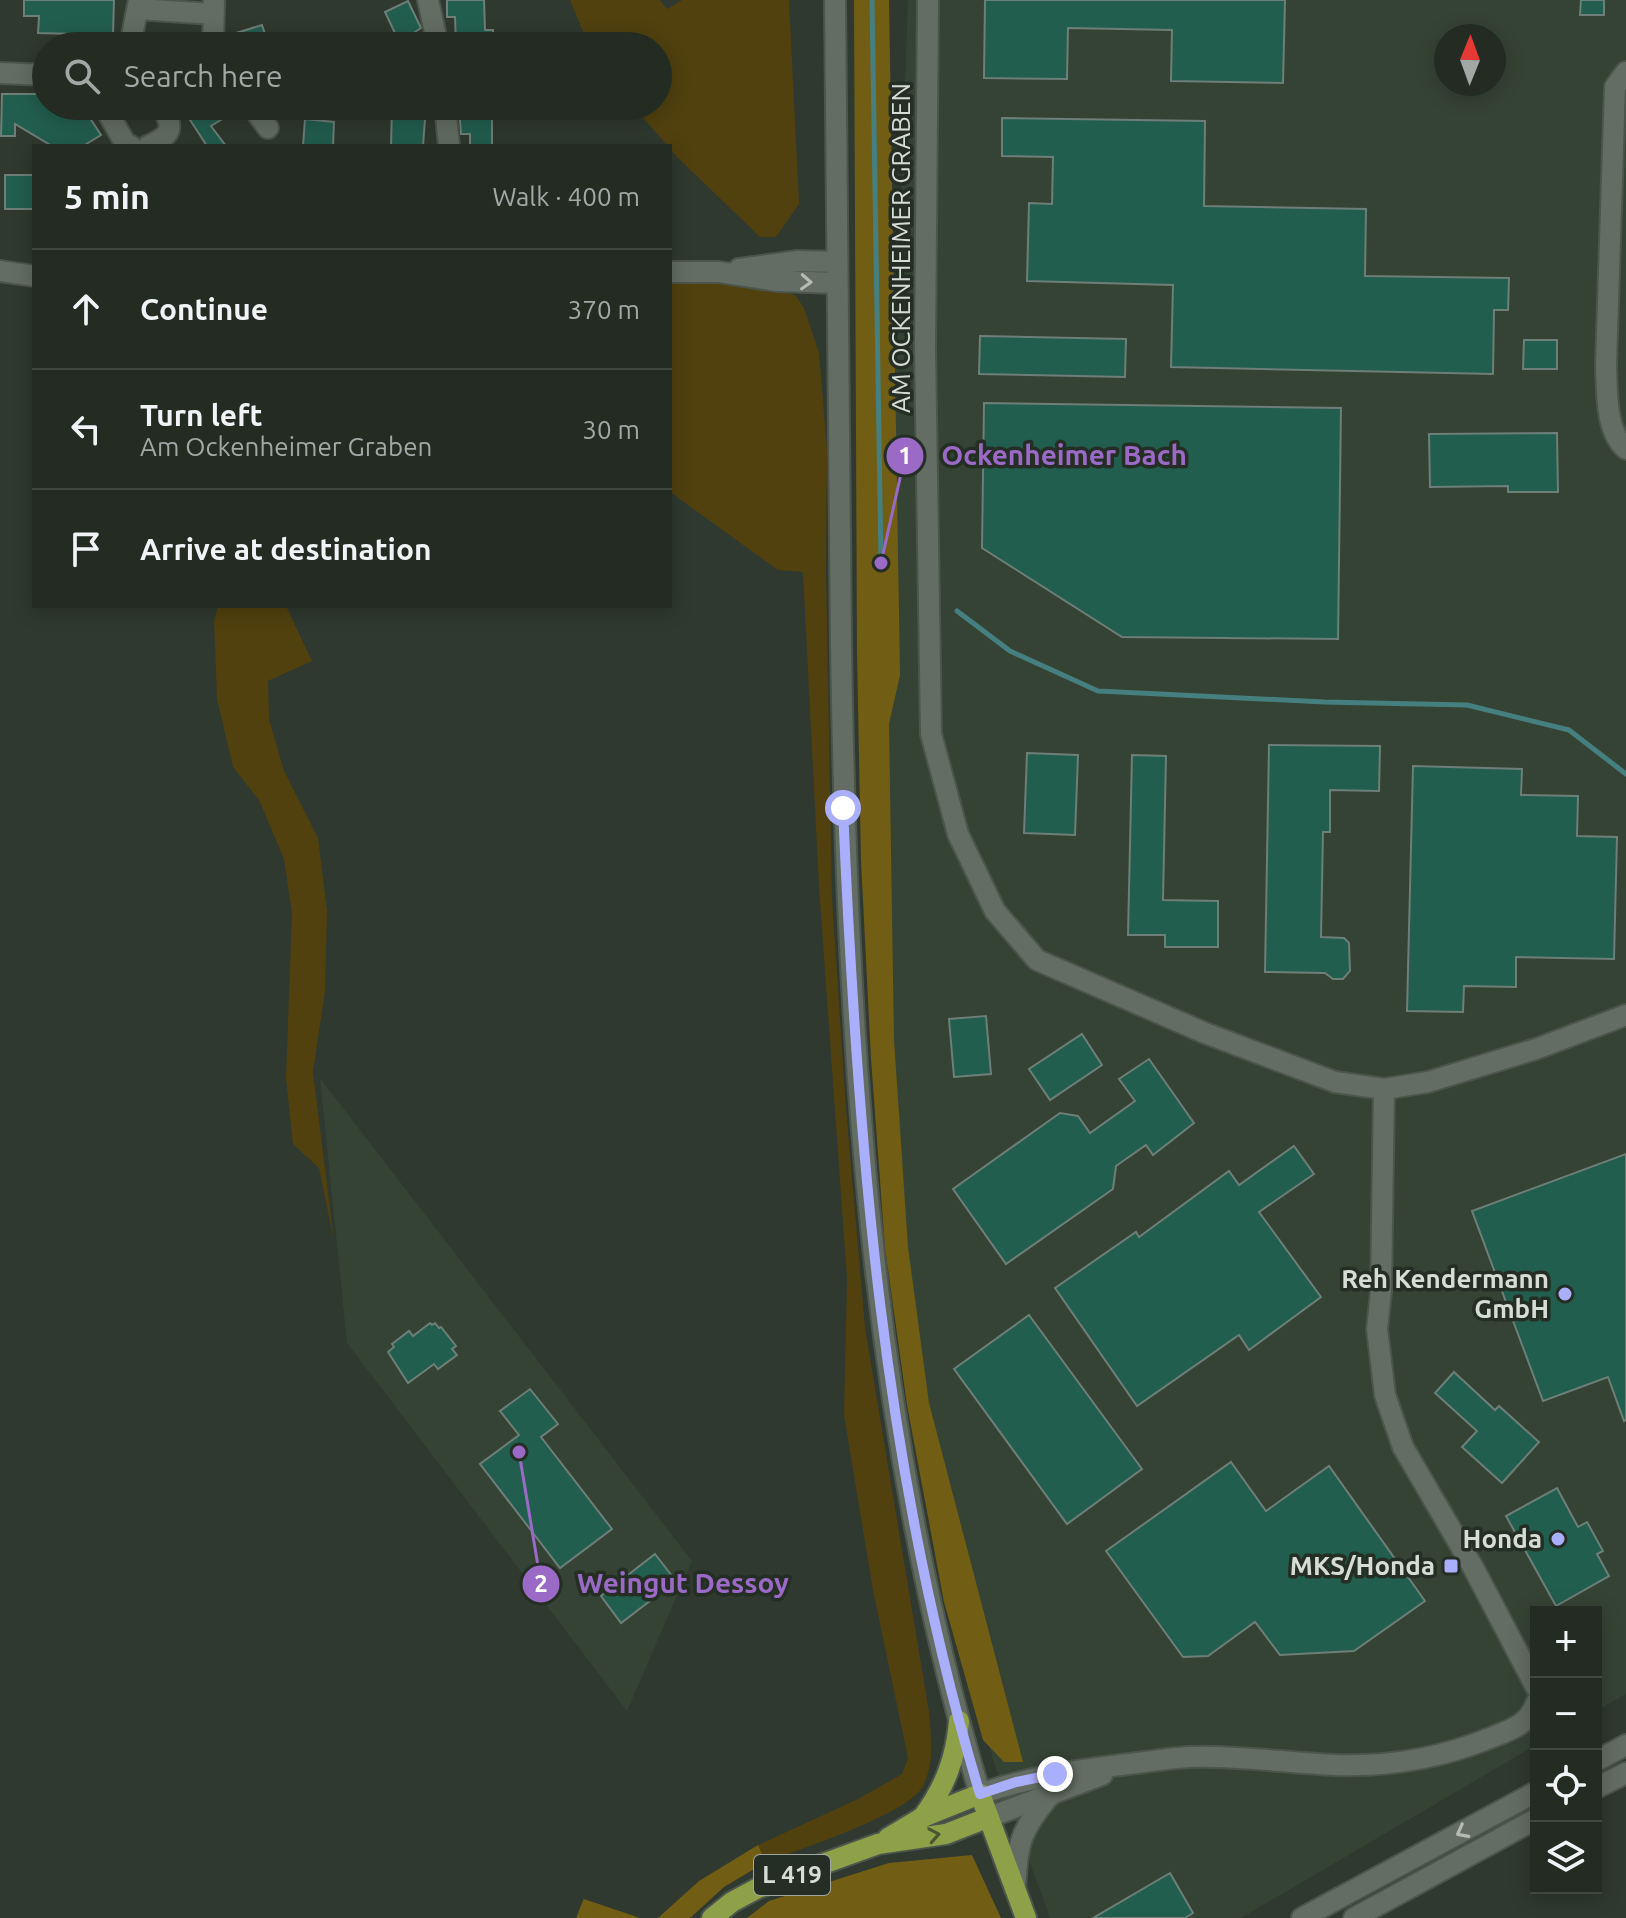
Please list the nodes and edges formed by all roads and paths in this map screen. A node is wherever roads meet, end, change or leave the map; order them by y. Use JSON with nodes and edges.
{"nodes":[{"id":1,"x":428,"y":0,"type":"edge"},
{"id":2,"x":835,"y":0,"type":"edge"},
{"id":3,"x":928,"y":0,"type":"edge"},
{"id":4,"x":138,"y":4,"type":"edge"},
{"id":5,"x":214,"y":7,"type":"edge"},
{"id":6,"x":133,"y":32,"type":"edge"},
{"id":7,"x":213,"y":32,"type":"edge"},
{"id":8,"x":435,"y":32,"type":"edge"},
{"id":9,"x":1626,"y":72,"type":"edge"},
{"id":10,"x":0,"y":73,"type":"edge"},
{"id":11,"x":32,"y":74,"type":"edge"},
{"id":12,"x":112,"y":120,"type":"edge"},
{"id":13,"x":167,"y":120,"type":"edge"},
{"id":14,"x":262,"y":120,"type":"edge"},
{"id":15,"x":446,"y":120,"type":"edge"},
{"id":16,"x":268,"y":128,"type":"dead end"},
{"id":17,"x":127,"y":144,"type":"edge"},
{"id":18,"x":155,"y":144,"type":"edge"},
{"id":19,"x":449,"y":144,"type":"edge"},
{"id":20,"x":0,"y":271,"type":"edge"},
{"id":21,"x":672,"y":272,"type":"edge"},
{"id":22,"x":837,"y":272,"type":"junction"},
{"id":23,"x":32,"y":276,"type":"edge"},
{"id":24,"x":1626,"y":449,"type":"edge"},
{"id":25,"x":1626,"y":1015,"type":"edge"},
{"id":26,"x":1384,"y":1089,"type":"junction"},
{"id":27,"x":1533,"y":1678,"type":"edge"},
{"id":28,"x":1530,"y":1713,"type":"edge"},
{"id":29,"x":959,"y":1721,"type":"junction"},
{"id":30,"x":1626,"y":1745,"type":"edge"},
{"id":31,"x":1602,"y":1758,"type":"edge"},
{"id":32,"x":1132,"y":1764,"type":"junction"},
{"id":33,"x":1626,"y":1773,"type":"edge"},
{"id":34,"x":1602,"y":1785,"type":"edge"},
{"id":35,"x":980,"y":1794,"type":"junction"},
{"id":36,"x":1050,"y":1795,"type":"junction"},
{"id":37,"x":1530,"y":1795,"type":"edge"},
{"id":38,"x":923,"y":1817,"type":"junction"},
{"id":39,"x":987,"y":1818,"type":"junction"},
{"id":40,"x":1530,"y":1822,"type":"edge"},
{"id":41,"x":878,"y":1844,"type":"junction"},
{"id":42,"x":1014,"y":1890,"type":"junction"},
{"id":43,"x":712,"y":1918,"type":"edge"},
{"id":44,"x":1026,"y":1918,"type":"edge"},
{"id":45,"x":1302,"y":1918,"type":"edge"},
{"id":46,"x":1354,"y":1918,"type":"edge"}],
"edges":[{"from":1,"to":8,"type":"street"},
{"from":2,"to":22,"type":"street","number":"L 419"},
{"from":3,"to":26,"type":"street","name":"AM OCKENHEIMER GRABEN"},
{"from":4,"to":5,"type":"street"},
{"from":4,"to":6,"type":"street"},
{"from":5,"to":7,"type":"street"},
{"from":9,"to":24,"type":"street"},
{"from":10,"to":11,"type":"street"},
{"from":12,"to":17,"type":"street"},
{"from":13,"to":18,"type":"street"},
{"from":14,"to":16,"type":"street"},
{"from":15,"to":19,"type":"street"},
{"from":20,"to":23,"type":"street"},
{"from":21,"to":22,"type":"street"},
{"from":22,"to":29,"type":"street","number":"L 419"},
{"from":25,"to":26,"type":"street","name":"AM OCKENHEIMER GRABEN"},
{"from":26,"to":27,"type":"street"},
{"from":28,"to":32,"type":"street"},
{"from":29,"to":35,"type":"street","number":"L 419"},
{"from":29,"to":38,"type":"main road","number":"L 419"},
{"from":30,"to":31,"type":"street"},
{"from":32,"to":35,"type":"street"},
{"from":32,"to":36,"type":"street"},
{"from":33,"to":34,"type":"street"},
{"from":35,"to":38,"type":"main road","number":"L 419"},
{"from":35,"to":39,"type":"main road","number":"L 419"},
{"from":36,"to":39,"type":"street"},
{"from":36,"to":42,"type":"street"},
{"from":37,"to":45,"type":"street","one_way":true},
{"from":38,"to":41,"type":"main road","number":"L 419"},
{"from":41,"to":39,"type":"main road","number":"L 419","one_way":true},
{"from":39,"to":42,"type":"main road","number":"L 419"},
{"from":40,"to":46,"type":"street"},
{"from":41,"to":43,"type":"main road","number":"L 419"},
{"from":42,"to":44,"type":"main road","number":"L 419"}]}
